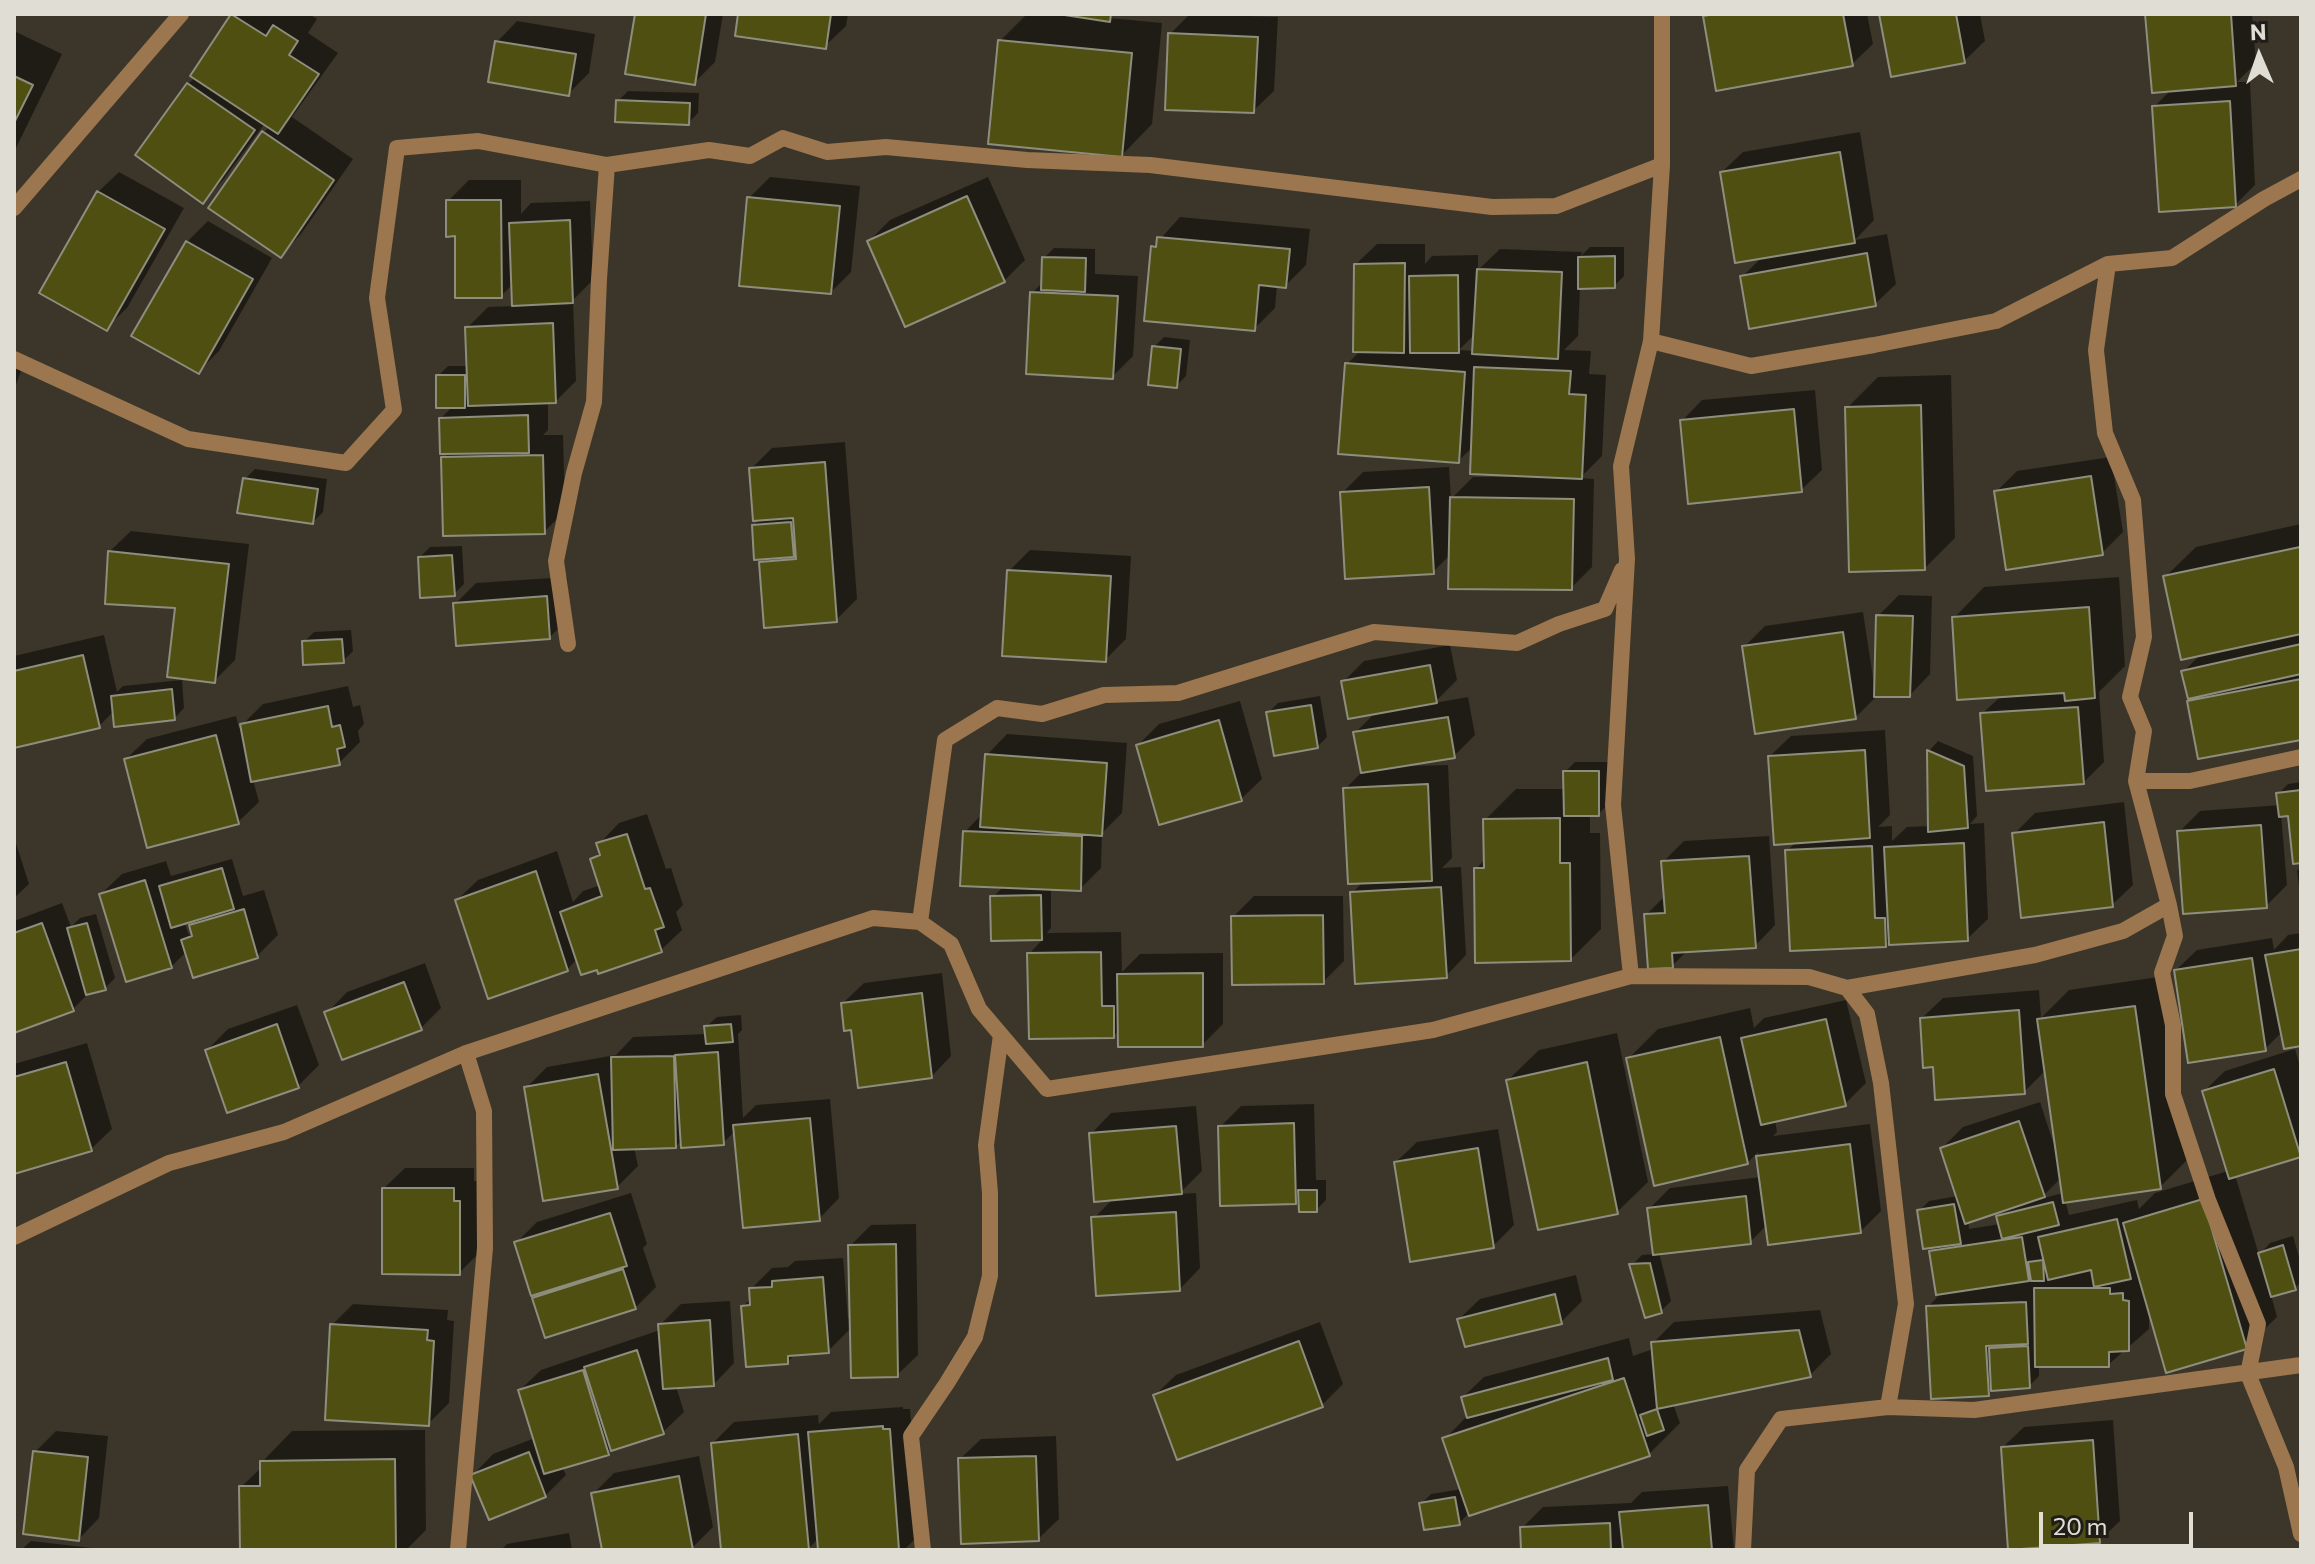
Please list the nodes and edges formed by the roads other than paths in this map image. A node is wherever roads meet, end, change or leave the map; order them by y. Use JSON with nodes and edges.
{"nodes":[{"id":1,"x":181,"y":14,"type":"edge"},
{"id":2,"x":1662,"y":14,"type":"edge"},
{"id":3,"x":607,"y":165,"type":"junction"},
{"id":4,"x":1662,"y":165,"type":"junction"},
{"id":5,"x":2301,"y":179,"type":"edge"},
{"id":6,"x":14,"y":208,"type":"edge"},
{"id":7,"x":2108,"y":264,"type":"junction"},
{"id":8,"x":1651,"y":341,"type":"junction"},
{"id":9,"x":14,"y":359,"type":"edge"},
{"id":10,"x":1627,"y":559,"type":"junction"},
{"id":11,"x":568,"y":644,"type":"dead end"},
{"id":12,"x":2301,"y":757,"type":"edge"},
{"id":13,"x":2136,"y":781,"type":"junction"},
{"id":14,"x":2169,"y":905,"type":"junction"},
{"id":15,"x":920,"y":922,"type":"junction"},
{"id":16,"x":1631,"y":976,"type":"junction"},
{"id":17,"x":1847,"y":988,"type":"junction"},
{"id":18,"x":1001,"y":1035,"type":"junction"},
{"id":19,"x":466,"y":1053,"type":"junction"},
{"id":20,"x":14,"y":1237,"type":"edge"},
{"id":21,"x":2301,"y":1365,"type":"edge"},
{"id":22,"x":2248,"y":1374,"type":"junction"},
{"id":23,"x":1888,"y":1407,"type":"junction"},
{"id":24,"x":2301,"y":1534,"type":"edge"},
{"id":25,"x":458,"y":1550,"type":"edge"},
{"id":26,"x":923,"y":1550,"type":"edge"},
{"id":27,"x":1743,"y":1550,"type":"edge"}],
"edges":[{"from":1,"to":6,"type":"street"},
{"from":2,"to":4,"type":"street"},
{"from":3,"to":4,"type":"street"},
{"from":3,"to":9,"type":"street"},
{"from":3,"to":11,"type":"street"},
{"from":4,"to":8,"type":"street"},
{"from":5,"to":7,"type":"street"},
{"from":7,"to":8,"type":"street"},
{"from":7,"to":13,"type":"street"},
{"from":8,"to":10,"type":"street"},
{"from":10,"to":15,"type":"street"},
{"from":10,"to":16,"type":"street"},
{"from":12,"to":13,"type":"street"},
{"from":13,"to":14,"type":"street"},
{"from":14,"to":17,"type":"street"},
{"from":14,"to":22,"type":"street"},
{"from":15,"to":18,"type":"street"},
{"from":15,"to":19,"type":"street"},
{"from":16,"to":17,"type":"street"},
{"from":16,"to":18,"type":"street"},
{"from":17,"to":23,"type":"street"},
{"from":18,"to":26,"type":"street"},
{"from":19,"to":20,"type":"street"},
{"from":19,"to":25,"type":"street"},
{"from":21,"to":22,"type":"street"},
{"from":22,"to":23,"type":"street"},
{"from":22,"to":24,"type":"street"},
{"from":23,"to":27,"type":"street"}]}
